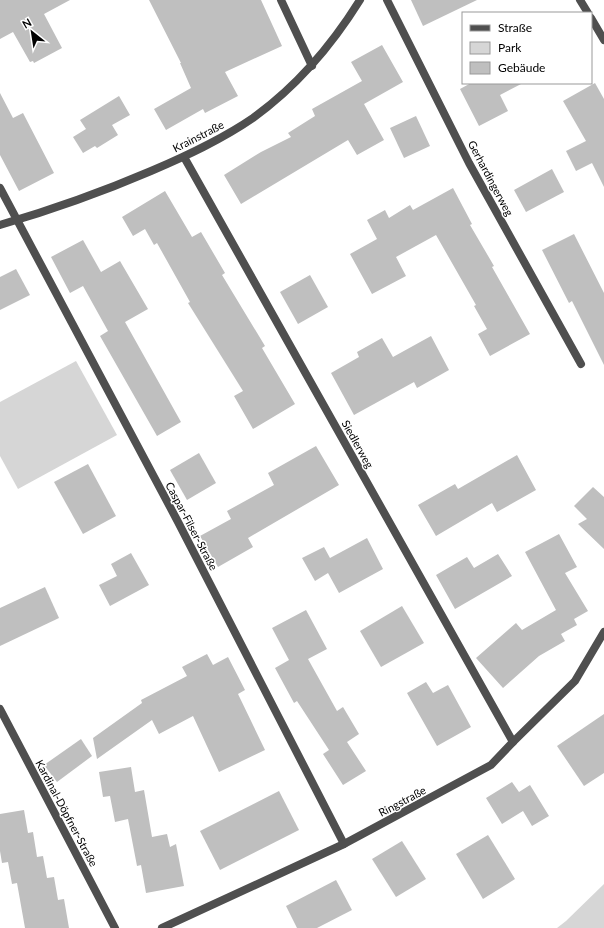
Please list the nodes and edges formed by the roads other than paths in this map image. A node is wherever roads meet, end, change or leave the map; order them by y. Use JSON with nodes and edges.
{"nodes":[{"id":1,"x":281,"y":0,"type":"edge"},
{"id":2,"x":360,"y":0,"type":"edge"},
{"id":3,"x":387,"y":0,"type":"edge"},
{"id":4,"x":580,"y":0,"type":"edge"},
{"id":5,"x":587,"y":12,"type":"edge"},
{"id":6,"x":592,"y":20,"type":"edge"},
{"id":7,"x":604,"y":40,"type":"edge"},
{"id":8,"x":312,"y":66,"type":"junction"},
{"id":9,"x":184,"y":156,"type":"junction"},
{"id":10,"x":0,"y":188,"type":"edge"},
{"id":11,"x":17,"y":220,"type":"junction"},
{"id":12,"x":0,"y":225,"type":"edge"},
{"id":13,"x":581,"y":364,"type":"dead end"},
{"id":14,"x":604,"y":632,"type":"edge"},
{"id":15,"x":0,"y":709,"type":"edge"},
{"id":16,"x":513,"y":742,"type":"junction"},
{"id":17,"x":344,"y":844,"type":"junction"},
{"id":18,"x":115,"y":928,"type":"edge"},
{"id":19,"x":162,"y":928,"type":"edge"}],
"edges":[{"from":1,"to":8,"type":"street"},
{"from":2,"to":8,"type":"street","name":"Krainstraße"},
{"from":3,"to":13,"type":"street","name":"Gerhardingerweg"},
{"from":4,"to":5,"type":"street"},
{"from":6,"to":7,"type":"street"},
{"from":8,"to":9,"type":"street","name":"Krainstraße"},
{"from":9,"to":11,"type":"street","name":"Krainstraße"},
{"from":9,"to":16,"type":"street","name":"Siedlerweg"},
{"from":10,"to":11,"type":"street","name":"Caspar-Filser-Straße"},
{"from":11,"to":12,"type":"street","name":"Krainstraße"},
{"from":11,"to":17,"type":"street","name":"Caspar-Filser-Straße"},
{"from":14,"to":16,"type":"street","name":"Ringstraße"},
{"from":15,"to":18,"type":"street","name":"Kardinal-Döpfner-Straße"},
{"from":16,"to":17,"type":"street","name":"Ringstraße"},
{"from":17,"to":19,"type":"street","name":"Ringstraße"}]}
